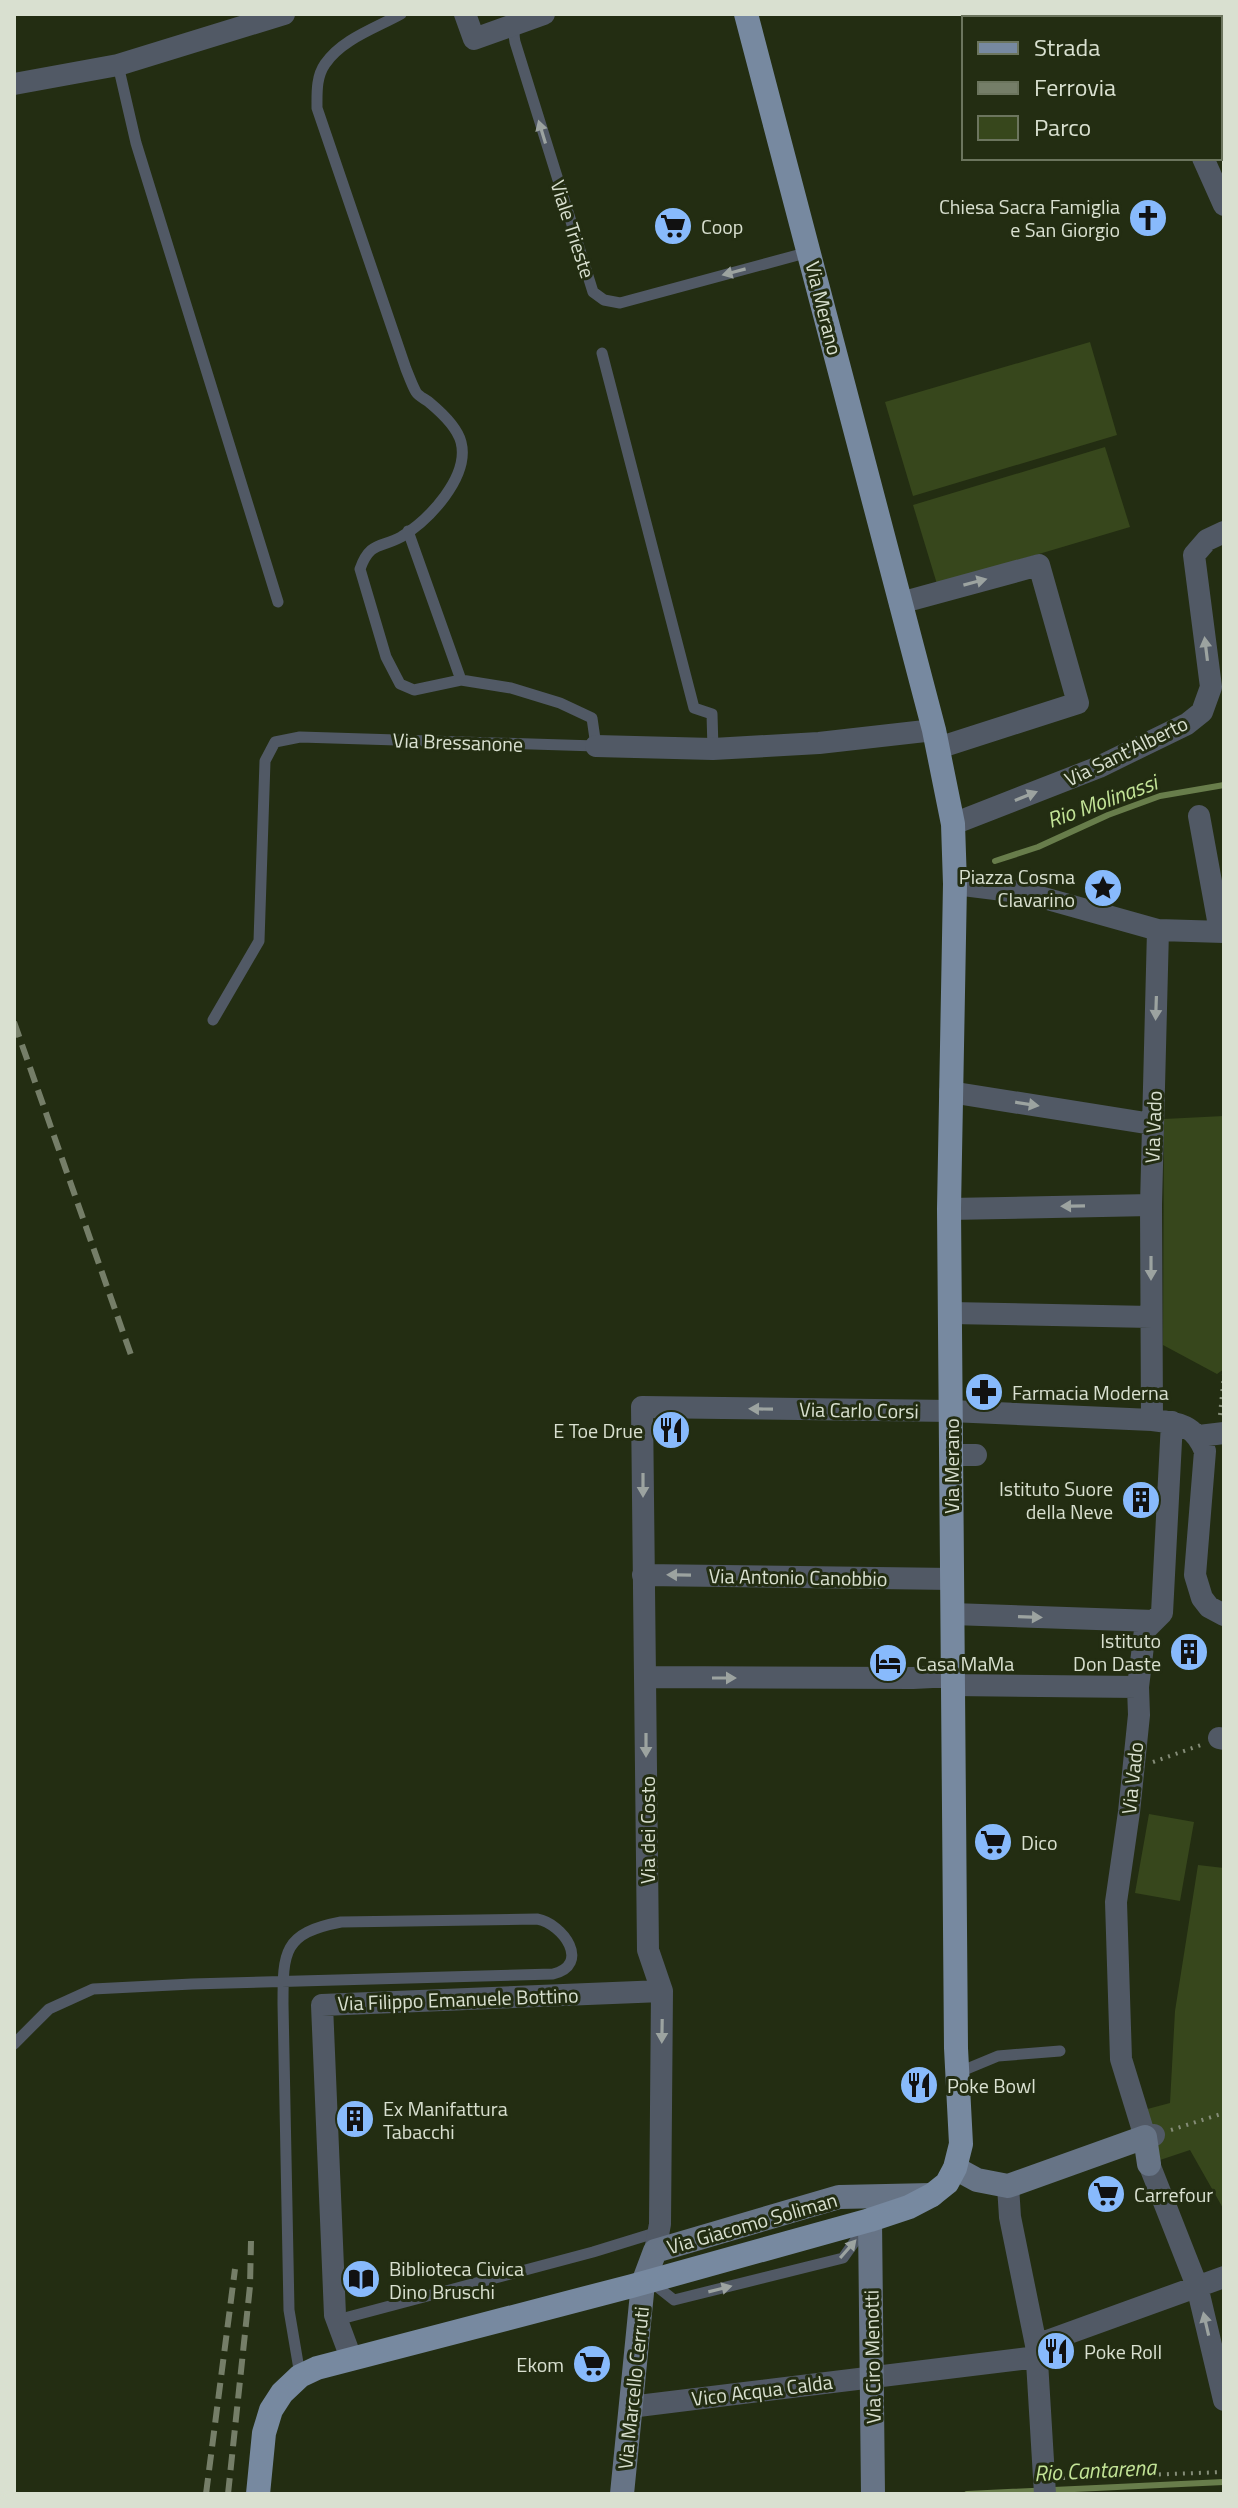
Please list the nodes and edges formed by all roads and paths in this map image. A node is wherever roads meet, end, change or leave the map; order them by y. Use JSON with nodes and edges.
{"nodes":[{"id":1,"x":284,"y":14,"type":"edge"},
{"id":2,"x":401,"y":14,"type":"edge"},
{"id":3,"x":465,"y":14,"type":"edge"},
{"id":4,"x":544,"y":14,"type":"edge"},
{"id":5,"x":746,"y":14,"type":"edge"},
{"id":6,"x":513,"y":20,"type":"edge"},
{"id":7,"x":118,"y":65,"type":"junction"},
{"id":8,"x":14,"y":84,"type":"edge"},
{"id":9,"x":1204,"y":160,"type":"edge"},
{"id":10,"x":1224,"y":205,"type":"edge"},
{"id":11,"x":809,"y":252,"type":"junction"},
{"id":12,"x":602,"y":353,"type":"dead end"},
{"id":13,"x":408,"y":531,"type":"junction"},
{"id":14,"x":1224,"y":532,"type":"edge"},
{"id":15,"x":278,"y":602,"type":"dead end"},
{"id":16,"x":900,"y":603,"type":"junction"},
{"id":17,"x":461,"y":680,"type":"junction"},
{"id":18,"x":936,"y":739,"type":"junction"},
{"id":19,"x":596,"y":746,"type":"junction"},
{"id":20,"x":713,"y":749,"type":"junction"},
{"id":21,"x":1199,"y":816,"type":"dead end"},
{"id":22,"x":953,"y":824,"type":"junction"},
{"id":23,"x":955,"y":884,"type":"junction"},
{"id":24,"x":1158,"y":930,"type":"junction"},
{"id":25,"x":1222,"y":932,"type":"edge"},
{"id":26,"x":213,"y":1020,"type":"dead end"},
{"id":27,"x":950,"y":1092,"type":"junction"},
{"id":28,"x":1152,"y":1124,"type":"junction"},
{"id":29,"x":1151,"y":1205,"type":"junction"},
{"id":30,"x":949,"y":1209,"type":"junction"},
{"id":31,"x":950,"y":1313,"type":"junction"},
{"id":32,"x":1151,"y":1317,"type":"junction"},
{"id":33,"x":1224,"y":1374,"type":"edge"},
{"id":34,"x":642,"y":1407,"type":"joint"},
{"id":35,"x":951,"y":1411,"type":"junction"},
{"id":36,"x":1162,"y":1421,"type":"junction"},
{"id":37,"x":1214,"y":1434,"type":"edge"},
{"id":38,"x":951,"y":1455,"type":"junction"},
{"id":39,"x":976,"y":1455,"type":"dead end"},
{"id":40,"x":643,"y":1575,"type":"junction"},
{"id":41,"x":953,"y":1579,"type":"junction"},
{"id":42,"x":952,"y":1614,"type":"junction"},
{"id":43,"x":1224,"y":1615,"type":"edge"},
{"id":44,"x":1154,"y":1621,"type":"junction"},
{"id":45,"x":646,"y":1677,"type":"junction"},
{"id":46,"x":952,"y":1680,"type":"junction"},
{"id":47,"x":1138,"y":1687,"type":"junction"},
{"id":48,"x":1221,"y":1739,"type":"edge"},
{"id":49,"x":1152,"y":1763,"type":"dead end"},
{"id":50,"x":662,"y":1991,"type":"junction"},
{"id":51,"x":14,"y":2044,"type":"edge"},
{"id":52,"x":1060,"y":2051,"type":"dead end"},
{"id":53,"x":957,"y":2073,"type":"junction"},
{"id":54,"x":1224,"y":2113,"type":"edge"},
{"id":55,"x":1150,"y":2136,"type":"junction"},
{"id":56,"x":1149,"y":2164,"type":"joint"},
{"id":57,"x":945,"y":2182,"type":"junction"},
{"id":58,"x":1008,"y":2186,"type":"junction"},
{"id":59,"x":870,"y":2220,"type":"junction"},
{"id":60,"x":657,"y":2241,"type":"junction"},
{"id":61,"x":1224,"y":2277,"type":"edge"},
{"id":62,"x":646,"y":2282,"type":"junction"},
{"id":63,"x":1197,"y":2286,"type":"junction"},
{"id":64,"x":337,"y":2320,"type":"junction"},
{"id":65,"x":1036,"y":2351,"type":"junction"},
{"id":66,"x":351,"y":2358,"type":"junction"},
{"id":67,"x":300,"y":2376,"type":"junction"},
{"id":68,"x":872,"y":2376,"type":"junction"},
{"id":69,"x":1224,"y":2400,"type":"edge"},
{"id":70,"x":630,"y":2407,"type":"junction"},
{"id":71,"x":1224,"y":2472,"type":"edge"},
{"id":72,"x":1044,"y":2484,"type":"edge"},
{"id":73,"x":873,"y":2486,"type":"edge"},
{"id":74,"x":258,"y":2494,"type":"edge"},
{"id":75,"x":622,"y":2494,"type":"edge"}],
"edges":[{"from":1,"to":7,"type":"street"},
{"from":2,"to":13,"type":"lane"},
{"from":3,"to":6,"type":"street"},
{"from":4,"to":6,"type":"street"},
{"from":5,"to":11,"type":"main road","name":"Via Merano"},
{"from":11,"to":6,"type":"lane","name":"Viale Trieste","one_way":true},
{"from":7,"to":8,"type":"street"},
{"from":7,"to":15,"type":"lane"},
{"from":9,"to":10,"type":"street"},
{"from":11,"to":16,"type":"main road","name":"Via Merano"},
{"from":12,"to":20,"type":"lane"},
{"from":13,"to":17,"type":"lane"},
{"from":13,"to":17,"type":"lane"},
{"from":22,"to":14,"type":"street","name":"Via Sant'Alberto","one_way":true},
{"from":16,"to":18,"type":"main road","name":"Via Merano"},
{"from":16,"to":18,"type":"street","one_way":true},
{"from":17,"to":19,"type":"lane"},
{"from":18,"to":20,"type":"street","name":"Via Bressanone"},
{"from":18,"to":22,"type":"main road","name":"Via Merano"},
{"from":19,"to":20,"type":"street","name":"Via Bressanone"},
{"from":19,"to":26,"type":"lane","name":"Via Bressanone"},
{"from":21,"to":25,"type":"street"},
{"from":22,"to":23,"type":"main road","name":"Via Merano"},
{"from":23,"to":24,"type":"street"},
{"from":23,"to":27,"type":"main road","name":"Via Merano"},
{"from":24,"to":25,"type":"street"},
{"from":24,"to":28,"type":"street","name":"Via Vado","one_way":true},
{"from":27,"to":28,"type":"street","one_way":true},
{"from":27,"to":30,"type":"main road","name":"Via Merano"},
{"from":28,"to":29,"type":"street","name":"Via Vado"},
{"from":29,"to":30,"type":"street","one_way":true},
{"from":29,"to":32,"type":"street","name":"Via Vado","one_way":true},
{"from":30,"to":31,"type":"main road","name":"Via Merano"},
{"from":31,"to":32,"type":"street"},
{"from":31,"to":35,"type":"main road","name":"Via Merano"},
{"from":32,"to":36,"type":"street","name":"Via Vado"},
{"from":33,"to":37,"type":"path"},
{"from":35,"to":34,"type":"street","name":"Via Carlo Corsi","one_way":true},
{"from":34,"to":40,"type":"street","name":"Via dei Costo","one_way":true},
{"from":35,"to":36,"type":"street","name":"Via Carlo Corsi"},
{"from":35,"to":38,"type":"main road","name":"Via Merano"},
{"from":36,"to":37,"type":"street"},
{"from":36,"to":44,"type":"street","name":"Via Vado"},
{"from":37,"to":43,"type":"street"},
{"from":38,"to":39,"type":"street"},
{"from":38,"to":41,"type":"main road","name":"Via Merano"},
{"from":41,"to":40,"type":"street","name":"Via Antonio Canobbio","one_way":true},
{"from":40,"to":45,"type":"street","name":"Via dei Costo"},
{"from":41,"to":42,"type":"main road","name":"Via Merano"},
{"from":42,"to":44,"type":"street","one_way":true},
{"from":42,"to":46,"type":"main road","name":"Via Merano"},
{"from":44,"to":47,"type":"street","name":"Via Vado"},
{"from":45,"to":46,"type":"street","one_way":true},
{"from":45,"to":50,"type":"street","name":"Via dei Costo","one_way":true},
{"from":46,"to":47,"type":"street"},
{"from":46,"to":53,"type":"main road","name":"Via Merano"},
{"from":47,"to":55,"type":"street","name":"Via Vado"},
{"from":48,"to":49,"type":"path"},
{"from":50,"to":60,"type":"street","name":"Via dei Costo","one_way":true},
{"from":50,"to":64,"type":"street","name":"Via Filippo Emanuele Bottino"},
{"from":51,"to":67,"type":"lane"},
{"from":52,"to":53,"type":"lane"},
{"from":53,"to":57,"type":"main road","name":"Via Merano"},
{"from":54,"to":55,"type":"path"},
{"from":55,"to":56,"type":"street"},
{"from":55,"to":58,"type":"street"},
{"from":56,"to":63,"type":"street"},
{"from":57,"to":58,"type":"street"},
{"from":57,"to":59,"type":"main road","name":"Via Giacomo Soliman"},
{"from":57,"to":60,"type":"street","name":"Via Giacomo Soliman"},
{"from":58,"to":65,"type":"street"},
{"from":59,"to":62,"type":"main road","name":"Via Giacomo Soliman"},
{"from":59,"to":68,"type":"street","name":"Via Ciro Menotti"},
{"from":60,"to":62,"type":"street","name":"Via Giacomo Soliman"},
{"from":60,"to":64,"type":"lane"},
{"from":61,"to":63,"type":"street","name":"Vico Acqua Calda"},
{"from":62,"to":66,"type":"main road","name":"Via Giacomo Soliman"},
{"from":62,"to":70,"type":"street","name":"Via Marcello Cerruti"},
{"from":63,"to":65,"type":"street","name":"Vico Acqua Calda"},
{"from":69,"to":63,"type":"street","one_way":true},
{"from":64,"to":66,"type":"street","name":"Via Filippo Emanuele Bottino"},
{"from":65,"to":68,"type":"street","name":"Vico Acqua Calda"},
{"from":65,"to":72,"type":"street"},
{"from":66,"to":67,"type":"main road","name":"Via Giacomo Soliman"},
{"from":67,"to":74,"type":"main road"},
{"from":68,"to":70,"type":"street","name":"Vico Acqua Calda"},
{"from":68,"to":73,"type":"street","name":"Via Ciro Menotti"},
{"from":70,"to":75,"type":"street","name":"Via Marcello Cerruti"},
{"from":71,"to":72,"type":"path"}]}
